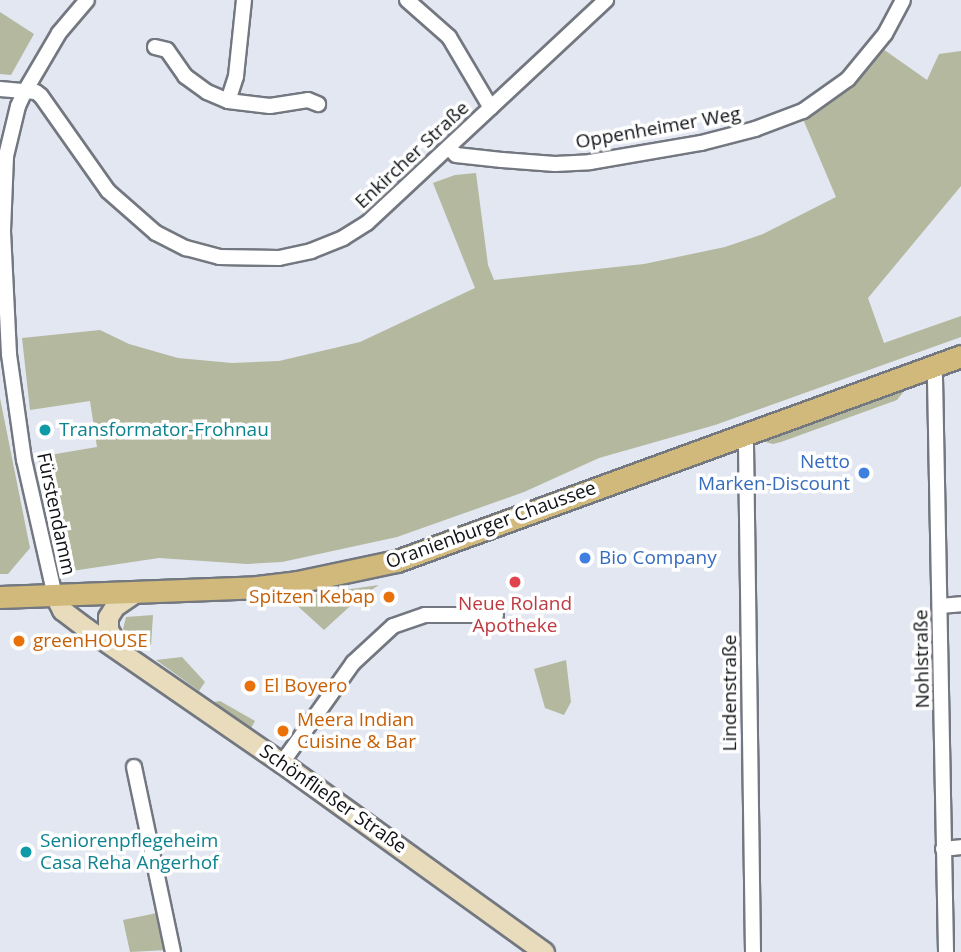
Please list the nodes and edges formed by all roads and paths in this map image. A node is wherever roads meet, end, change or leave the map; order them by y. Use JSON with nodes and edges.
{"nodes":[{"id":1,"x":87,"y":0,"type":"edge"},
{"id":2,"x":244,"y":0,"type":"edge"},
{"id":3,"x":407,"y":0,"type":"edge"},
{"id":4,"x":606,"y":0,"type":"edge"},
{"id":5,"x":904,"y":0,"type":"edge"},
{"id":6,"x":155,"y":47,"type":"dead end"},
{"id":7,"x":0,"y":89,"type":"edge"},
{"id":8,"x":25,"y":91,"type":"junction"},
{"id":9,"x":228,"y":101,"type":"junction"},
{"id":10,"x":318,"y":104,"type":"dead end"},
{"id":11,"x":491,"y":108,"type":"junction"},
{"id":12,"x":450,"y":149,"type":"junction"},
{"id":13,"x":961,"y":356,"type":"edge"},
{"id":14,"x":932,"y":367,"type":"junction"},
{"id":15,"x":743,"y":435,"type":"junction"},
{"id":16,"x":133,"y":594,"type":"junction"},
{"id":17,"x":55,"y":596,"type":"junction"},
{"id":18,"x":0,"y":597,"type":"edge"},
{"id":19,"x":961,"y":604,"type":"edge"},
{"id":20,"x":940,"y":606,"type":"junction"},
{"id":21,"x":496,"y":615,"type":"dead end"},
{"id":22,"x":120,"y":649,"type":"junction"},
{"id":23,"x":282,"y":763,"type":"junction"},
{"id":24,"x":134,"y":767,"type":"dead end"},
{"id":25,"x":961,"y":847,"type":"edge"},
{"id":26,"x":943,"y":849,"type":"junction"},
{"id":27,"x":173,"y":952,"type":"edge"},
{"id":28,"x":544,"y":952,"type":"edge"},
{"id":29,"x":753,"y":952,"type":"edge"},
{"id":30,"x":947,"y":952,"type":"edge"}],
"edges":[{"from":1,"to":8,"type":"street","name":"Fürstendamm"},
{"from":2,"to":9,"type":"street"},
{"from":3,"to":11,"type":"street"},
{"from":4,"to":11,"type":"street","name":"Enkircher Straße"},
{"from":5,"to":12,"type":"street","name":"Oppenheimer Weg"},
{"from":6,"to":9,"type":"street"},
{"from":7,"to":8,"type":"street"},
{"from":8,"to":12,"type":"street","name":"Enkircher Straße"},
{"from":8,"to":17,"type":"street","name":"Fürstendamm"},
{"from":9,"to":10,"type":"street"},
{"from":11,"to":12,"type":"street","name":"Enkircher Straße"},
{"from":13,"to":14,"type":"main road","name":"Oranienburger Chaussee"},
{"from":14,"to":15,"type":"main road","name":"Oranienburger Chaussee"},
{"from":14,"to":20,"type":"street","name":"Nohlstraße"},
{"from":15,"to":16,"type":"main road","name":"Oranienburger Chaussee"},
{"from":15,"to":29,"type":"street","name":"Lindenstraße"},
{"from":16,"to":17,"type":"main road","name":"Oranienburger Chaussee"},
{"from":16,"to":22,"type":"main road"},
{"from":17,"to":18,"type":"main road","name":"Oranienburger Chaussee"},
{"from":17,"to":22,"type":"main road","name":"Schönfließer Straße"},
{"from":19,"to":20,"type":"street"},
{"from":20,"to":26,"type":"street","name":"Nohlstraße"},
{"from":21,"to":23,"type":"street"},
{"from":22,"to":23,"type":"main road","name":"Schönfließer Straße"},
{"from":23,"to":28,"type":"main road","name":"Schönfließer Straße"},
{"from":24,"to":27,"type":"street"},
{"from":25,"to":26,"type":"street"},
{"from":26,"to":30,"type":"street","name":"Nohlstraße"}]}
